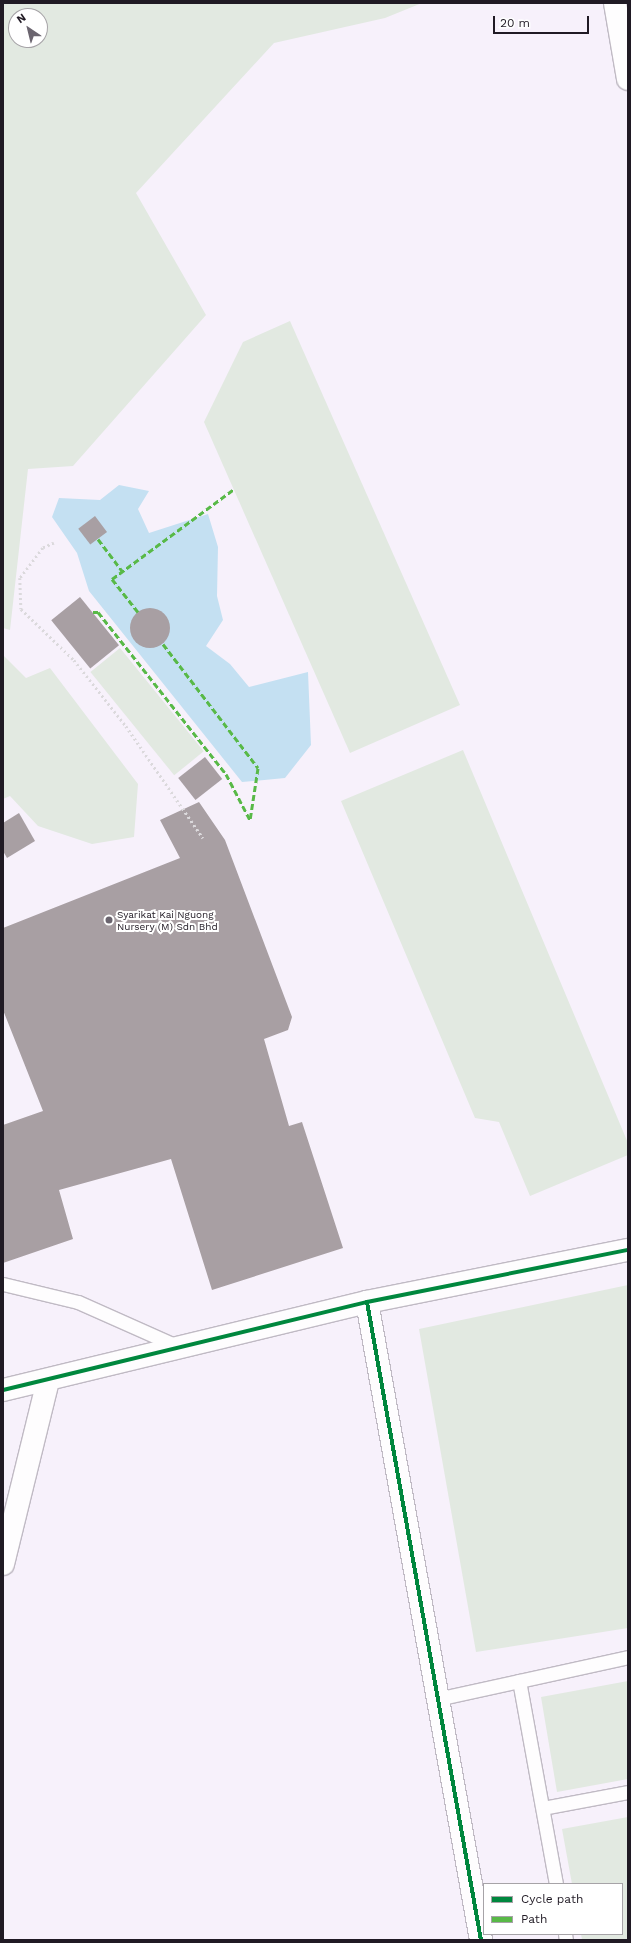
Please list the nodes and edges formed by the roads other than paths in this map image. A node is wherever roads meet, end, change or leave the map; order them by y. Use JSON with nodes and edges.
{"nodes":[{"id":1,"x":615,"y":3,"type":"edge"},
{"id":2,"x":628,"y":79,"type":"edge"},
{"id":3,"x":628,"y":1250,"type":"edge"},
{"id":4,"x":3,"y":1284,"type":"edge"},
{"id":5,"x":367,"y":1302,"type":"junction"},
{"id":6,"x":180,"y":1348,"type":"junction"},
{"id":7,"x":48,"y":1381,"type":"junction"},
{"id":8,"x":3,"y":1390,"type":"edge"},
{"id":9,"x":3,"y":1564,"type":"edge"},
{"id":10,"x":628,"y":1657,"type":"edge"},
{"id":11,"x":519,"y":1681,"type":"junction"},
{"id":12,"x":437,"y":1698,"type":"junction"},
{"id":13,"x":628,"y":1792,"type":"edge"},
{"id":14,"x":543,"y":1808,"type":"junction"},
{"id":15,"x":556,"y":1883,"type":"edge"},
{"id":16,"x":481,"y":1940,"type":"edge"}],
"edges":[{"from":1,"to":2,"type":"street"},
{"from":3,"to":5,"type":"street"},
{"from":4,"to":6,"type":"lane"},
{"from":5,"to":6,"type":"street"},
{"from":5,"to":12,"type":"street"},
{"from":6,"to":7,"type":"street"},
{"from":7,"to":8,"type":"street"},
{"from":7,"to":9,"type":"street"},
{"from":10,"to":11,"type":"lane"},
{"from":11,"to":12,"type":"lane"},
{"from":11,"to":14,"type":"lane"},
{"from":12,"to":16,"type":"street"},
{"from":13,"to":14,"type":"lane"},
{"from":14,"to":15,"type":"lane"}]}
